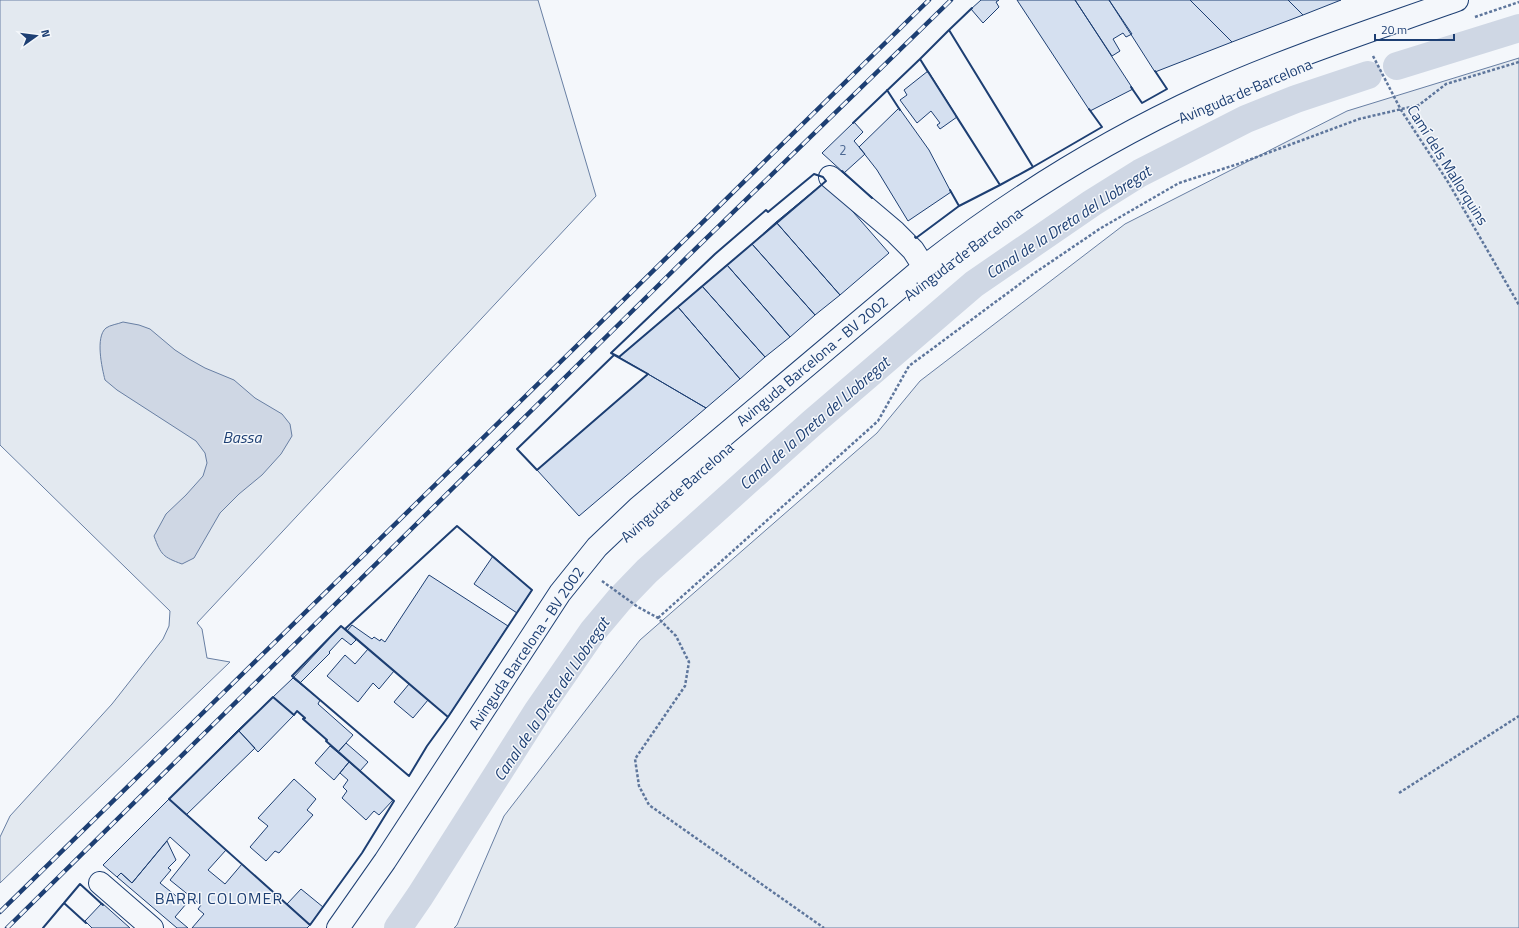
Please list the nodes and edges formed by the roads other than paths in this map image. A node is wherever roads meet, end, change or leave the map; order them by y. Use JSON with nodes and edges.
{"nodes":[{"id":1,"x":1457,"y":0,"type":"edge"},
{"id":2,"x":830,"y":178,"type":"dead end"},
{"id":3,"x":924,"y":267,"type":"junction"},
{"id":4,"x":100,"y":884,"type":"dead end"},
{"id":5,"x":152,"y":928,"type":"edge"},
{"id":6,"x":338,"y":928,"type":"edge"}],
"edges":[{"from":1,"to":3,"type":"main road","name":"Avinguda Barcelona - BV 2002"},
{"from":2,"to":3,"type":"main road"},
{"from":3,"to":6,"type":"main road","name":"Avinguda Barcelona - BV 2002"},
{"from":4,"to":5,"type":"main road"}]}
